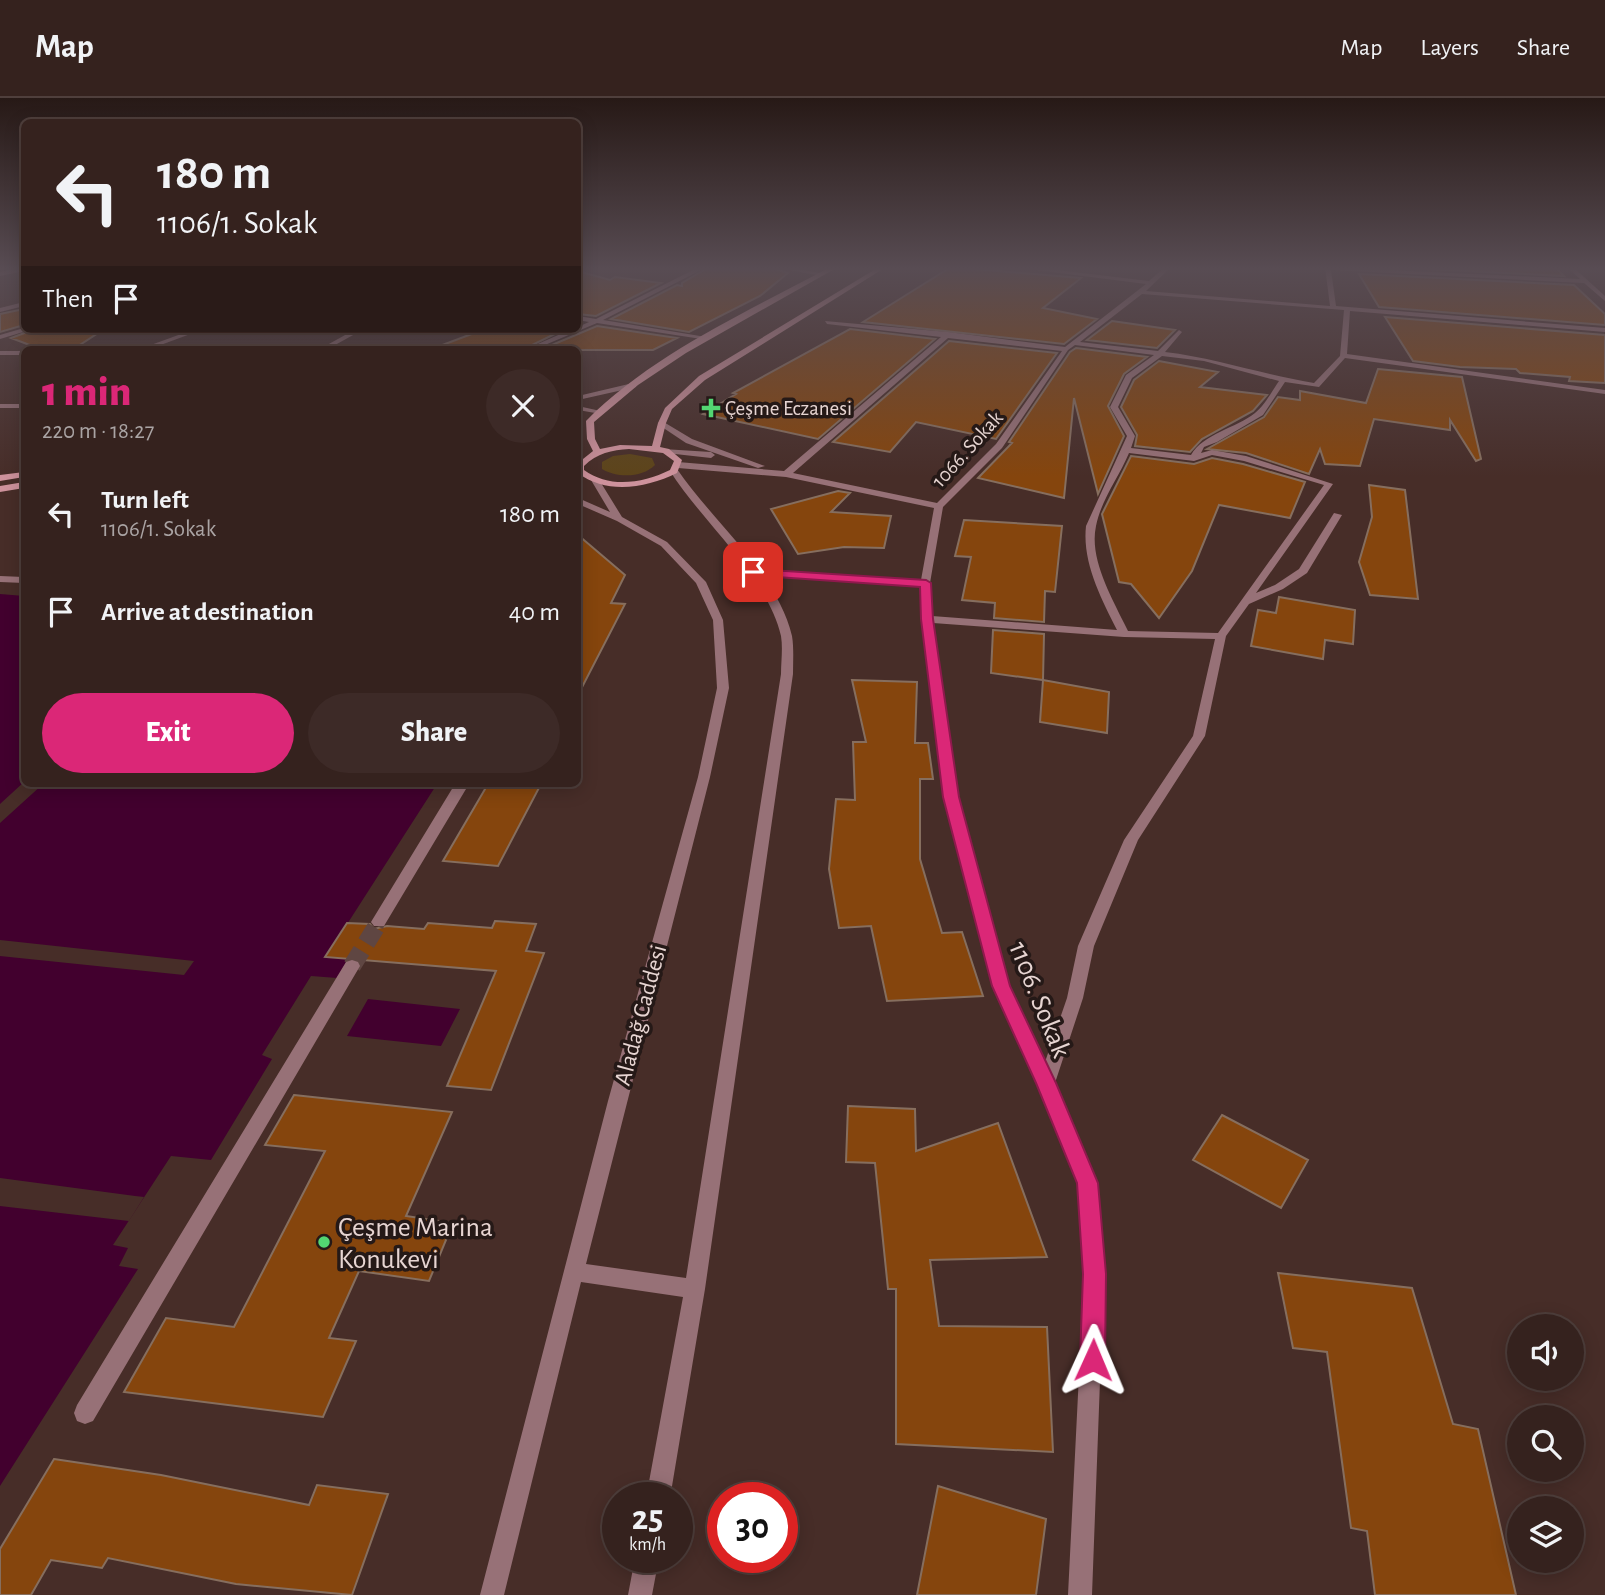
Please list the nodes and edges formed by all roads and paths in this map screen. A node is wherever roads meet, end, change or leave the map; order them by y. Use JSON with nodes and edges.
{"nodes":[{"id":1,"x":178,"y":337,"type":"edge"},
{"id":2,"x":344,"y":337,"type":"edge"},
{"id":3,"x":559,"y":337,"type":"edge"},
{"id":4,"x":693,"y":337,"type":"edge"},
{"id":5,"x":710,"y":337,"type":"edge"},
{"id":6,"x":769,"y":337,"type":"edge"},
{"id":7,"x":945,"y":337,"type":"edge"},
{"id":8,"x":977,"y":337,"type":"edge"},
{"id":9,"x":1081,"y":337,"type":"edge"},
{"id":10,"x":1175,"y":337,"type":"edge"},
{"id":11,"x":1345,"y":337,"type":"edge"},
{"id":12,"x":706,"y":339,"type":"junction"},
{"id":13,"x":152,"y":346,"type":"edge"},
{"id":14,"x":328,"y":346,"type":"edge"},
{"id":15,"x":537,"y":346,"type":"edge"},
{"id":16,"x":1069,"y":346,"type":"junction"},
{"id":17,"x":0,"y":353,"type":"edge"},
{"id":18,"x":21,"y":353,"type":"edge"},
{"id":19,"x":1159,"y":355,"type":"junction"},
{"id":20,"x":1343,"y":356,"type":"junction"},
{"id":21,"x":1283,"y":380,"type":"junction"},
{"id":22,"x":633,"y":385,"type":"junction"},
{"id":23,"x":1605,"y":392,"type":"edge"},
{"id":24,"x":581,"y":397,"type":"edge"},
{"id":25,"x":0,"y":406,"type":"edge"},
{"id":26,"x":21,"y":406,"type":"edge"},
{"id":27,"x":581,"y":409,"type":"edge"},
{"id":28,"x":601,"y":412,"type":"junction"},
{"id":29,"x":590,"y":421,"type":"junction"},
{"id":30,"x":662,"y":423,"type":"junction"},
{"id":31,"x":581,"y":426,"type":"edge"},
{"id":32,"x":656,"y":449,"type":"junction"},
{"id":33,"x":1128,"y":450,"type":"junction"},
{"id":34,"x":666,"y":452,"type":"junction"},
{"id":35,"x":593,"y":454,"type":"junction"},
{"id":36,"x":581,"y":455,"type":"edge"},
{"id":37,"x":1194,"y":458,"type":"junction"},
{"id":38,"x":744,"y":460,"type":"junction"},
{"id":39,"x":581,"y":464,"type":"edge"},
{"id":40,"x":676,"y":468,"type":"junction"},
{"id":41,"x":786,"y":474,"type":"junction"},
{"id":42,"x":21,"y":475,"type":"edge"},
{"id":43,"x":586,"y":477,"type":"edge"},
{"id":44,"x":0,"y":478,"type":"edge"},
{"id":45,"x":21,"y":486,"type":"edge"},
{"id":46,"x":0,"y":489,"type":"edge"},
{"id":47,"x":581,"y":501,"type":"edge"},
{"id":48,"x":939,"y":506,"type":"junction"},
{"id":49,"x":1337,"y":515,"type":"dead end"},
{"id":50,"x":619,"y":519,"type":"junction"},
{"id":51,"x":753,"y":572,"type":"junction"},
{"id":52,"x":0,"y":579,"type":"edge"},
{"id":53,"x":21,"y":580,"type":"edge"},
{"id":54,"x":926,"y":583,"type":"junction"},
{"id":55,"x":1244,"y":603,"type":"junction"},
{"id":56,"x":927,"y":619,"type":"junction"},
{"id":57,"x":1124,"y":634,"type":"junction"},
{"id":58,"x":1221,"y":636,"type":"junction"},
{"id":59,"x":460,"y":787,"type":"edge"},
{"id":60,"x":379,"y":922,"type":"tunnel mouth"},
{"id":61,"x":352,"y":966,"type":"tunnel mouth"},
{"id":62,"x":1046,"y":1083,"type":"junction"},
{"id":63,"x":574,"y":1272,"type":"junction"},
{"id":64,"x":695,"y":1289,"type":"junction"},
{"id":65,"x":85,"y":1413,"type":"dead end"},
{"id":66,"x":661,"y":1482,"type":"edge"},
{"id":67,"x":644,"y":1573,"type":"edge"},
{"id":68,"x":492,"y":1595,"type":"edge"},
{"id":69,"x":640,"y":1595,"type":"edge"},
{"id":70,"x":1080,"y":1595,"type":"edge"}],
"edges":[{"from":1,"to":13,"type":"street"},
{"from":2,"to":14,"type":"street"},
{"from":3,"to":15,"type":"street"},
{"from":4,"to":12,"type":"street"},
{"from":5,"to":12,"type":"main road"},
{"from":6,"to":30,"type":"main road"},
{"from":7,"to":41,"type":"street"},
{"from":8,"to":16,"type":"street"},
{"from":9,"to":16,"type":"street","name":"1066. Sokak"},
{"from":10,"to":19,"type":"street"},
{"from":11,"to":20,"type":"street"},
{"from":12,"to":22,"type":"main road"},
{"from":16,"to":19,"type":"street"},
{"from":16,"to":48,"type":"street","name":"1066. Sokak"},
{"from":17,"to":18,"type":"street"},
{"from":19,"to":21,"type":"street"},
{"from":19,"to":33,"type":"street"},
{"from":20,"to":21,"type":"street"},
{"from":20,"to":23,"type":"street"},
{"from":21,"to":37,"type":"street"},
{"from":22,"to":24,"type":"street"},
{"from":22,"to":28,"type":"main road"},
{"from":25,"to":26,"type":"street"},
{"from":27,"to":28,"type":"street"},
{"from":28,"to":29,"type":"main road"},
{"from":29,"to":31,"type":"main road"},
{"from":29,"to":35,"type":"main road"},
{"from":30,"to":32,"type":"main road"},
{"from":30,"to":38,"type":"street"},
{"from":32,"to":34,"type":"main road"},
{"from":32,"to":35,"type":"main road"},
{"from":33,"to":37,"type":"street"},
{"from":33,"to":57,"type":"street"},
{"from":34,"to":38,"type":"street"},
{"from":34,"to":40,"type":"main road"},
{"from":35,"to":36,"type":"main road"},
{"from":35,"to":39,"type":"main road"},
{"from":37,"to":55,"type":"street"},
{"from":38,"to":41,"type":"street"},
{"from":40,"to":41,"type":"street"},
{"from":40,"to":43,"type":"main road"},
{"from":40,"to":51,"type":"street"},
{"from":41,"to":48,"type":"street"},
{"from":42,"to":44,"type":"main road"},
{"from":43,"to":50,"type":"street","name":"Aladağ Caddesi"},
{"from":45,"to":46,"type":"main road"},
{"from":47,"to":50,"type":"street"},
{"from":48,"to":54,"type":"street","name":"1106. Sokak"},
{"from":49,"to":55,"type":"street"},
{"from":50,"to":63,"type":"street","name":"Aladağ Caddesi"},
{"from":51,"to":54,"type":"street"},
{"from":51,"to":64,"type":"street"},
{"from":52,"to":53,"type":"street"},
{"from":54,"to":56,"type":"street","name":"1106. Sokak"},
{"from":55,"to":58,"type":"street"},
{"from":56,"to":57,"type":"street"},
{"from":56,"to":62,"type":"street","name":"1106. Sokak"},
{"from":57,"to":58,"type":"street"},
{"from":58,"to":62,"type":"street"},
{"from":59,"to":60,"type":"street"},
{"from":61,"to":65,"type":"street"},
{"from":62,"to":70,"type":"street","name":"1106. Sokak"},
{"from":63,"to":64,"type":"street"},
{"from":63,"to":68,"type":"street","name":"Aladağ Caddesi"},
{"from":64,"to":66,"type":"street"},
{"from":67,"to":69,"type":"street"}]}
